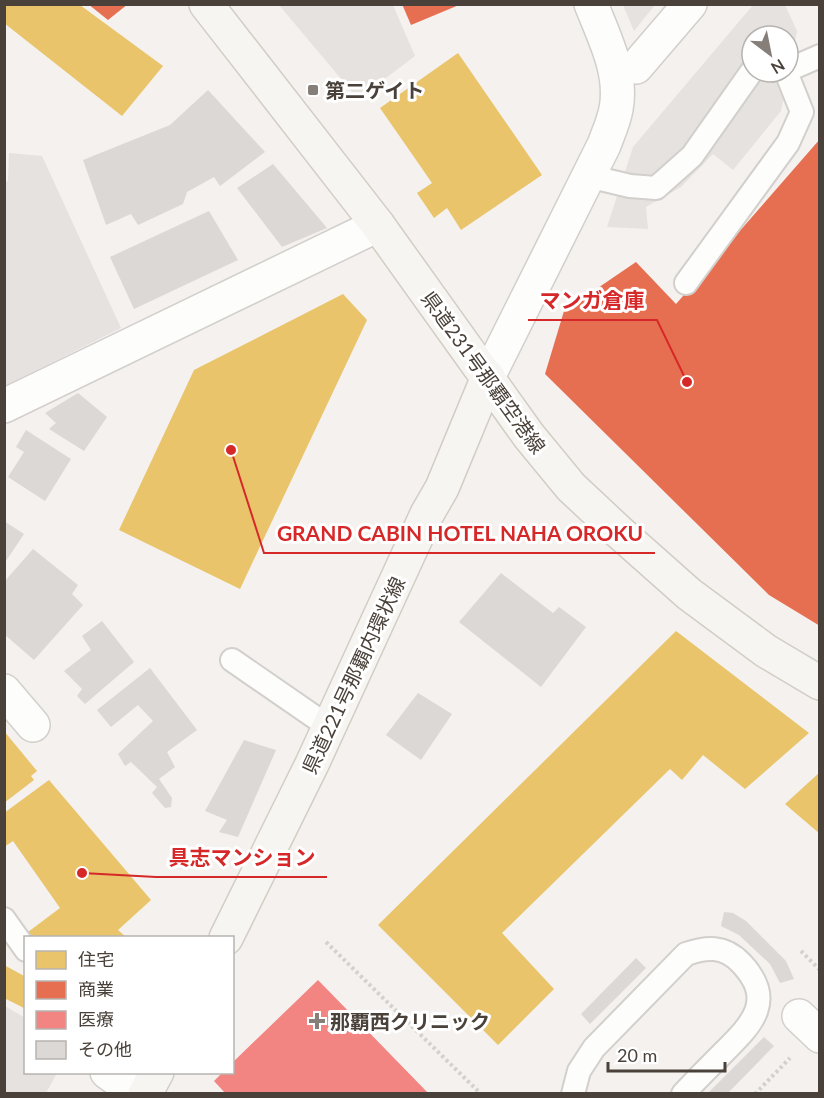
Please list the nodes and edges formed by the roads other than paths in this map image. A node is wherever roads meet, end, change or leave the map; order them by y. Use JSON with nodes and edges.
{"nodes":[{"id":1,"x":206,"y":4,"type":"edge"},
{"id":2,"x":591,"y":4,"type":"edge"},
{"id":3,"x":690,"y":4,"type":"edge"},
{"id":4,"x":819,"y":56,"type":"edge"},
{"id":5,"x":800,"y":65,"type":"edge"},
{"id":6,"x":636,"y":67,"type":"dead end"},
{"id":7,"x":742,"y":84,"type":"edge"},
{"id":8,"x":792,"y":84,"type":"edge"},
{"id":9,"x":588,"y":176,"type":"junction"},
{"id":10,"x":378,"y":225,"type":"junction"},
{"id":11,"x":686,"y":283,"type":"dead end"},
{"id":12,"x":488,"y":377,"type":"junction"},
{"id":13,"x":4,"y":406,"type":"edge"},
{"id":14,"x":232,"y":660,"type":"dead end"},
{"id":15,"x":819,"y":683,"type":"edge"},
{"id":16,"x":4,"y":691,"type":"edge"},
{"id":17,"x":33,"y":725,"type":"dead end"},
{"id":18,"x":329,"y":727,"type":"junction"},
{"id":19,"x":4,"y":919,"type":"edge"},
{"id":20,"x":227,"y":936,"type":"edge"},
{"id":21,"x":24,"y":947,"type":"edge"},
{"id":22,"x":156,"y":1074,"type":"edge"},
{"id":23,"x":145,"y":1094,"type":"edge"},
{"id":24,"x":573,"y":1094,"type":"edge"},
{"id":25,"x":683,"y":1094,"type":"edge"}],
"edges":[{"from":1,"to":10,"type":"main road","name":"県道231号那覇空港線"},
{"from":2,"to":9,"type":"street"},
{"from":3,"to":6,"type":"street"},
{"from":4,"to":5,"type":"lane"},
{"from":7,"to":9,"type":"lane"},
{"from":8,"to":11,"type":"lane"},
{"from":9,"to":12,"type":"street"},
{"from":10,"to":12,"type":"main road","name":"県道231号那覇空港線"},
{"from":10,"to":13,"type":"street"},
{"from":12,"to":15,"type":"main road","name":"県道231号那覇空港線"},
{"from":12,"to":18,"type":"main road","name":"県道221号那覇内環状線"},
{"from":14,"to":18,"type":"lane"},
{"from":16,"to":17,"type":"street"},
{"from":18,"to":20,"type":"main road","name":"県道221号那覇内環状線"},
{"from":19,"to":21,"type":"lane"},
{"from":22,"to":23,"type":"main road"},
{"from":24,"to":25,"type":"lane"}]}
